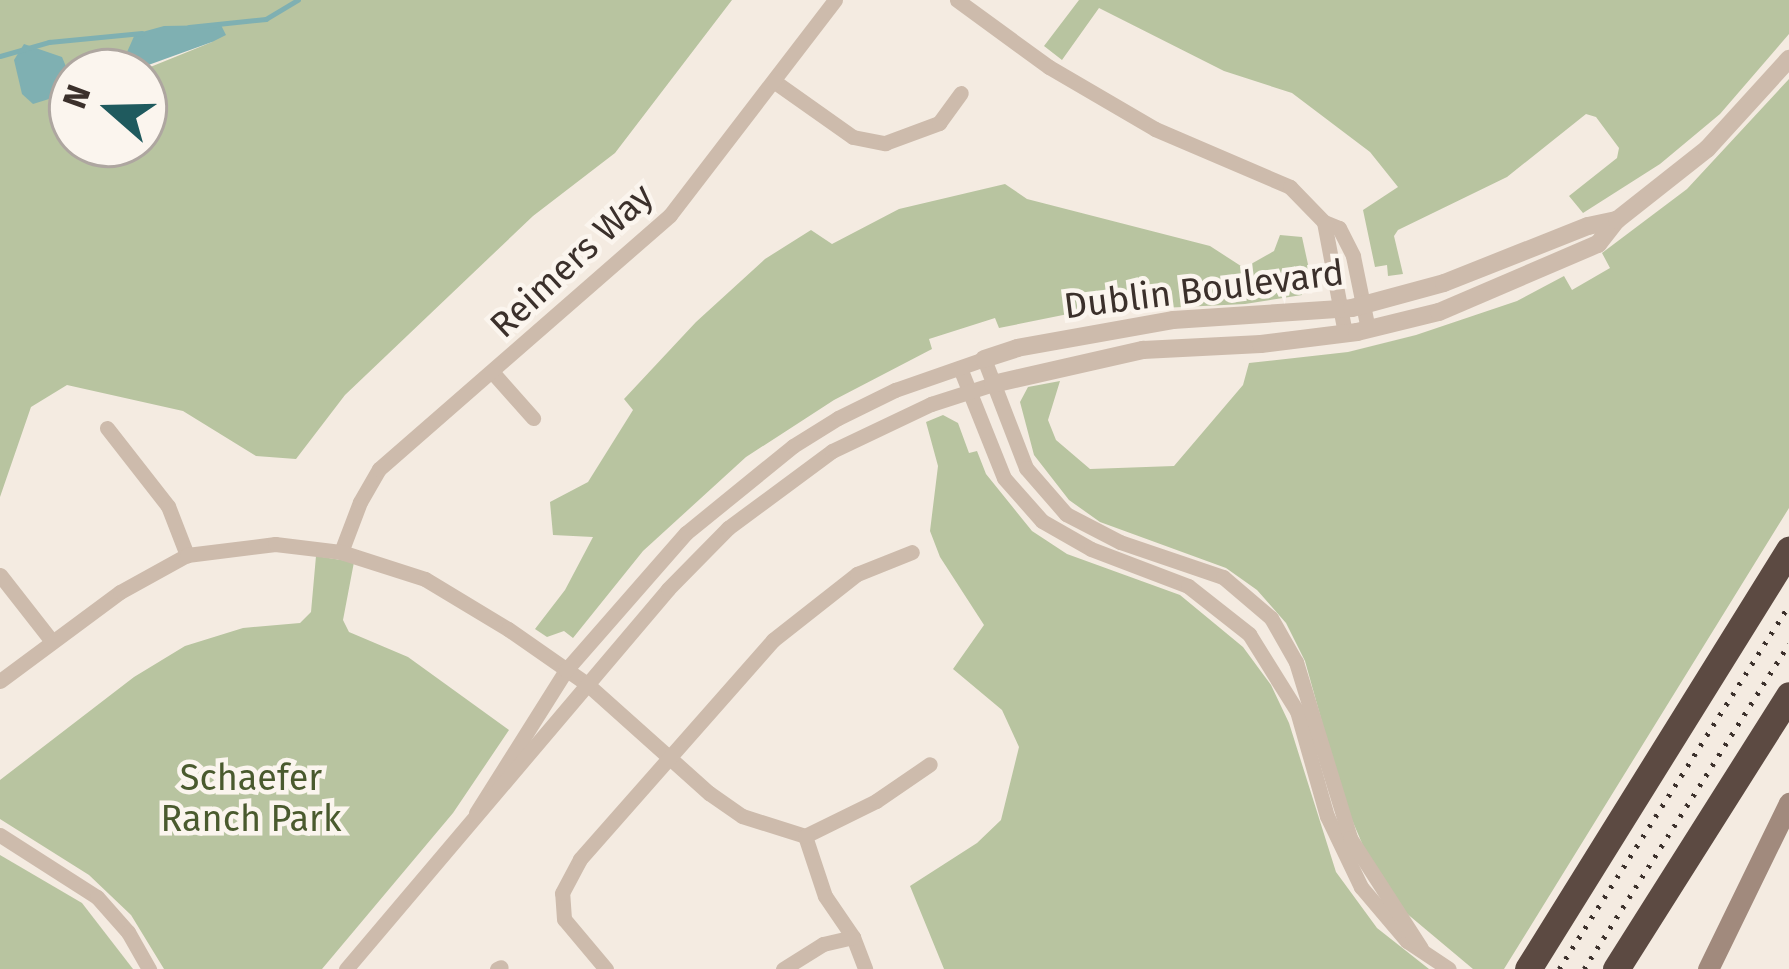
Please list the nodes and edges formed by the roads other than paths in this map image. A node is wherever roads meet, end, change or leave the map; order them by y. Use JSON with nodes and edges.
{"nodes":[{"id":1,"x":836,"y":0,"type":"edge"},
{"id":2,"x":957,"y":0,"type":"edge"},
{"id":3,"x":975,"y":6,"type":"edge"},
{"id":4,"x":1789,"y":58,"type":"edge"},
{"id":5,"x":775,"y":82,"type":"junction"},
{"id":6,"x":961,"y":93,"type":"dead end"},
{"id":7,"x":1617,"y":220,"type":"junction"},
{"id":8,"x":1324,"y":222,"type":"junction"},
{"id":9,"x":1364,"y":305,"type":"junction"},
{"id":10,"x":1341,"y":309,"type":"junction"},
{"id":11,"x":1368,"y":329,"type":"junction"},
{"id":12,"x":1345,"y":333,"type":"junction"},
{"id":13,"x":984,"y":359,"type":"junction"},
{"id":14,"x":960,"y":368,"type":"junction"},
{"id":15,"x":494,"y":374,"type":"junction"},
{"id":16,"x":993,"y":384,"type":"junction"},
{"id":17,"x":969,"y":392,"type":"junction"},
{"id":18,"x":533,"y":418,"type":"dead end"},
{"id":19,"x":107,"y":428,"type":"dead end"},
{"id":20,"x":1789,"y":550,"type":"edge"},
{"id":21,"x":341,"y":552,"type":"junction"},
{"id":22,"x":913,"y":552,"type":"dead end"},
{"id":23,"x":187,"y":554,"type":"junction"},
{"id":24,"x":0,"y":574,"type":"edge"},
{"id":25,"x":51,"y":640,"type":"junction"},
{"id":26,"x":566,"y":670,"type":"junction"},
{"id":27,"x":0,"y":681,"type":"edge"},
{"id":28,"x":587,"y":685,"type":"junction"},
{"id":29,"x":1789,"y":695,"type":"edge"},
{"id":30,"x":671,"y":756,"type":"junction"},
{"id":31,"x":930,"y":764,"type":"dead end"},
{"id":32,"x":1789,"y":803,"type":"edge"},
{"id":33,"x":476,"y":813,"type":"junction"},
{"id":34,"x":0,"y":836,"type":"edge"},
{"id":35,"x":805,"y":836,"type":"junction"},
{"id":36,"x":853,"y":937,"type":"junction"},
{"id":37,"x":1421,"y":948,"type":"junction"},
{"id":38,"x":149,"y":969,"type":"edge"},
{"id":39,"x":346,"y":969,"type":"edge"},
{"id":40,"x":606,"y":969,"type":"edge"},
{"id":41,"x":783,"y":969,"type":"edge"},
{"id":42,"x":865,"y":969,"type":"edge"},
{"id":43,"x":1449,"y":969,"type":"edge"},
{"id":44,"x":1528,"y":969,"type":"edge"},
{"id":45,"x":1616,"y":969,"type":"edge"},
{"id":46,"x":1708,"y":969,"type":"edge"}],
"edges":[{"from":1,"to":5,"type":"street","name":"Reimers Way"},
{"from":2,"to":3,"type":"street"},
{"from":3,"to":8,"type":"street"},
{"from":4,"to":7,"type":"street","name":"Dublin Boulevard"},
{"from":5,"to":6,"type":"street"},
{"from":5,"to":15,"type":"street","name":"Reimers Way"},
{"from":7,"to":9,"type":"street","name":"Dublin Boulevard"},
{"from":7,"to":11,"type":"street","name":"Dublin Boulevard"},
{"from":8,"to":9,"type":"street"},
{"from":8,"to":10,"type":"street"},
{"from":9,"to":10,"type":"street","name":"Dublin Boulevard"},
{"from":9,"to":11,"type":"street"},
{"from":10,"to":12,"type":"street"},
{"from":10,"to":13,"type":"street","name":"Dublin Boulevard"},
{"from":11,"to":12,"type":"street","name":"Dublin Boulevard"},
{"from":12,"to":16,"type":"street","name":"Dublin Boulevard"},
{"from":13,"to":14,"type":"street","name":"Dublin Boulevard"},
{"from":13,"to":16,"type":"street"},
{"from":14,"to":17,"type":"street"},
{"from":14,"to":26,"type":"street","name":"Dublin Boulevard"},
{"from":15,"to":18,"type":"street"},
{"from":15,"to":21,"type":"street","name":"Reimers Way"},
{"from":16,"to":17,"type":"street","name":"Dublin Boulevard"},
{"from":16,"to":37,"type":"street"},
{"from":17,"to":28,"type":"street","name":"Dublin Boulevard"},
{"from":17,"to":37,"type":"street"},
{"from":19,"to":23,"type":"street"},
{"from":20,"to":44,"type":"highway"},
{"from":21,"to":23,"type":"street"},
{"from":21,"to":26,"type":"street"},
{"from":22,"to":30,"type":"street"},
{"from":23,"to":25,"type":"street"},
{"from":24,"to":25,"type":"street"},
{"from":25,"to":27,"type":"street"},
{"from":26,"to":28,"type":"street"},
{"from":26,"to":33,"type":"street","name":"Dublin Boulevard"},
{"from":28,"to":30,"type":"street"},
{"from":28,"to":33,"type":"street","name":"Dublin Boulevard"},
{"from":29,"to":45,"type":"highway"},
{"from":30,"to":35,"type":"street"},
{"from":30,"to":40,"type":"street"},
{"from":31,"to":35,"type":"street"},
{"from":32,"to":46,"type":"main road"},
{"from":33,"to":39,"type":"street","name":"Dublin Boulevard"},
{"from":34,"to":38,"type":"street"},
{"from":35,"to":36,"type":"street"},
{"from":36,"to":41,"type":"street"},
{"from":36,"to":42,"type":"street"},
{"from":37,"to":43,"type":"street"}]}
